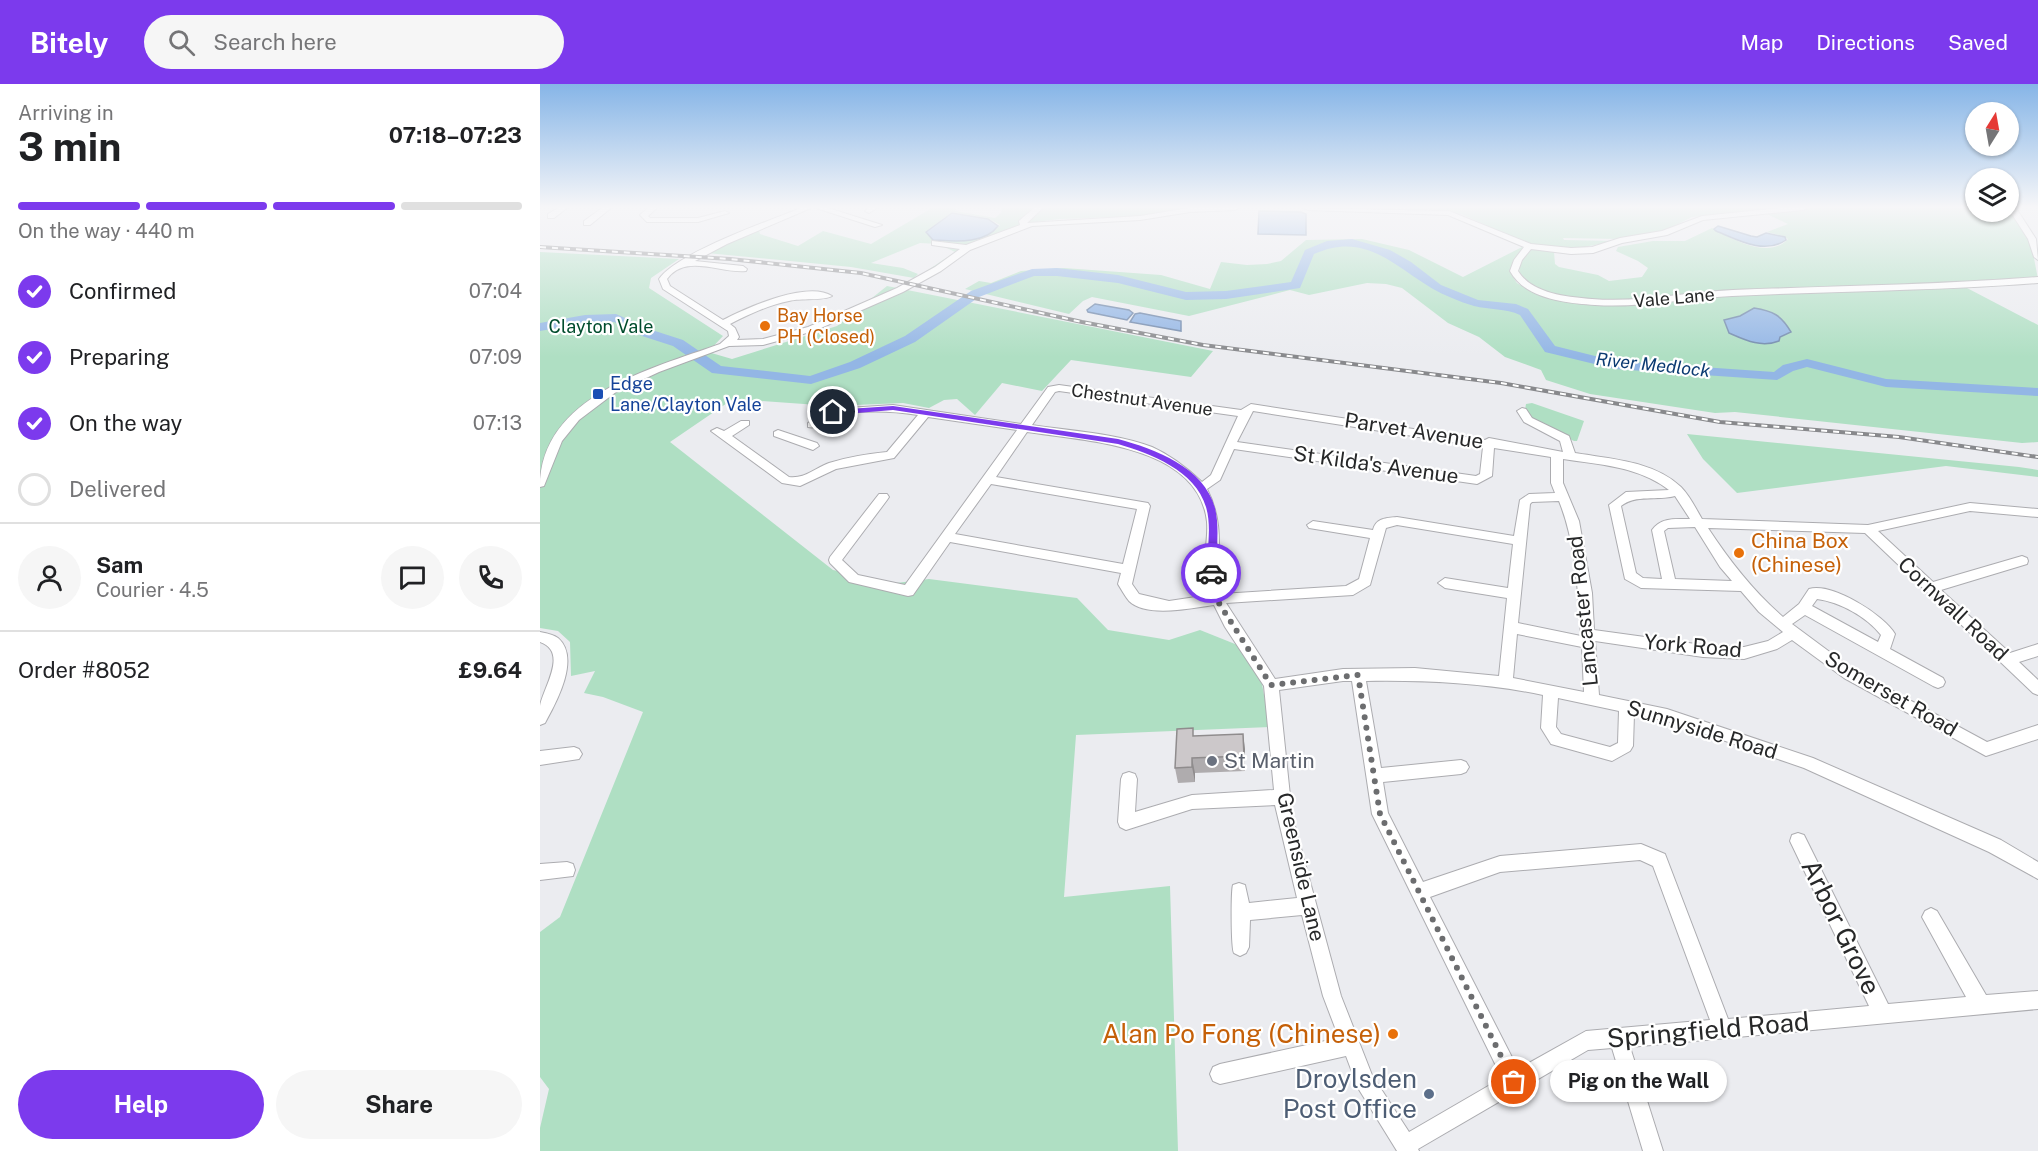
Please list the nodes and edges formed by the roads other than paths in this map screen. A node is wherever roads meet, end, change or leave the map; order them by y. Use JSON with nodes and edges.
{"nodes":[{"id":1,"x":692,"y":258,"type":"edge"},
{"id":2,"x":953,"y":258,"type":"edge"},
{"id":3,"x":1520,"y":258,"type":"edge"},
{"id":4,"x":683,"y":262,"type":"junction"},
{"id":5,"x":743,"y":268,"type":"dead end"},
{"id":6,"x":2038,"y":280,"type":"edge"},
{"id":7,"x":827,"y":296,"type":"dead end"},
{"id":8,"x":723,"y":324,"type":"junction"},
{"id":9,"x":728,"y":343,"type":"junction"},
{"id":10,"x":1522,"y":411,"type":"dead end"},
{"id":11,"x":925,"y":413,"type":"junction"},
{"id":12,"x":1244,"y":414,"type":"junction"},
{"id":13,"x":745,"y":423,"type":"dead end"},
{"id":14,"x":812,"y":425,"type":"dead end"},
{"id":15,"x":1024,"y":427,"type":"junction"},
{"id":16,"x":778,"y":434,"type":"dead end"},
{"id":17,"x":1489,"y":442,"type":"junction"},
{"id":18,"x":1231,"y":445,"type":"junction"},
{"id":19,"x":813,"y":446,"type":"dead end"},
{"id":20,"x":1564,"y":454,"type":"junction"},
{"id":21,"x":987,"y":479,"type":"junction"},
{"id":22,"x":540,"y":483,"type":"edge"},
{"id":23,"x":1201,"y":488,"type":"junction"},
{"id":24,"x":1678,"y":491,"type":"junction"},
{"id":25,"x":883,"y":497,"type":"dead end"},
{"id":26,"x":1564,"y":497,"type":"junction"},
{"id":27,"x":2038,"y":513,"type":"edge"},
{"id":28,"x":1699,"y":523,"type":"junction"},
{"id":29,"x":1313,"y":525,"type":"dead end"},
{"id":30,"x":1868,"y":529,"type":"junction"},
{"id":31,"x":1378,"y":535,"type":"junction"},
{"id":32,"x":946,"y":537,"type":"junction"},
{"id":33,"x":1520,"y":541,"type":"junction"},
{"id":34,"x":2022,"y":561,"type":"dead end"},
{"id":35,"x":1128,"y":570,"type":"junction"},
{"id":36,"x":1445,"y":583,"type":"dead end"},
{"id":37,"x":1670,"y":584,"type":"junction"},
{"id":38,"x":1744,"y":586,"type":"junction"},
{"id":39,"x":1931,"y":588,"type":"junction"},
{"id":40,"x":1515,"y":594,"type":"junction"},
{"id":41,"x":1217,"y":600,"type":"junction"},
{"id":42,"x":1804,"y":608,"type":"junction"},
{"id":43,"x":1511,"y":627,"type":"junction"},
{"id":44,"x":1788,"y":628,"type":"junction"},
{"id":45,"x":540,"y":637,"type":"edge"},
{"id":46,"x":1589,"y":639,"type":"junction"},
{"id":47,"x":1882,"y":651,"type":"junction"},
{"id":48,"x":2038,"y":651,"type":"edge"},
{"id":49,"x":2007,"y":660,"type":"junction"},
{"id":50,"x":1358,"y":675,"type":"junction"},
{"id":51,"x":1938,"y":682,"type":"dead end"},
{"id":52,"x":1505,"y":683,"type":"junction"},
{"id":53,"x":1271,"y":685,"type":"junction"},
{"id":54,"x":2038,"y":689,"type":"edge"},
{"id":55,"x":1551,"y":691,"type":"junction"},
{"id":56,"x":1592,"y":700,"type":"junction"},
{"id":57,"x":1627,"y":707,"type":"junction"},
{"id":58,"x":540,"y":719,"type":"edge"},
{"id":59,"x":2038,"y":732,"type":"edge"},
{"id":60,"x":574,"y":754,"type":"dead end"},
{"id":61,"x":540,"y":758,"type":"edge"},
{"id":62,"x":1461,"y":768,"type":"dead end"},
{"id":63,"x":1374,"y":776,"type":"junction"},
{"id":64,"x":1129,"y":780,"type":"dead end"},
{"id":65,"x":1282,"y":797,"type":"junction"},
{"id":66,"x":1798,"y":841,"type":"dead end"},
{"id":67,"x":567,"y":870,"type":"dead end"},
{"id":68,"x":2038,"y":871,"type":"edge"},
{"id":69,"x":540,"y":872,"type":"edge"},
{"id":70,"x":1239,"y":891,"type":"dead end"},
{"id":71,"x":1419,"y":892,"type":"junction"},
{"id":72,"x":1308,"y":906,"type":"junction"},
{"id":73,"x":1242,"y":912,"type":"junction"},
{"id":74,"x":1931,"y":917,"type":"dead end"},
{"id":75,"x":1240,"y":947,"type":"dead end"},
{"id":76,"x":2038,"y":1000,"type":"edge"},
{"id":77,"x":1981,"y":1005,"type":"junction"},
{"id":78,"x":1883,"y":1014,"type":"junction"},
{"id":79,"x":1722,"y":1028,"type":"junction"},
{"id":80,"x":1618,"y":1038,"type":"junction"},
{"id":81,"x":1351,"y":1045,"type":"junction"},
{"id":82,"x":1220,"y":1074,"type":"dead end"},
{"id":83,"x":1514,"y":1082,"type":"junction"},
{"id":84,"x":1407,"y":1148,"type":"edge"},
{"id":85,"x":1653,"y":1151,"type":"edge"}],
"edges":[{"from":1,"to":4,"type":"street"},
{"from":2,"to":9,"type":"street"},
{"from":3,"to":6,"type":"street","name":"Vale Lane"},
{"from":4,"to":5,"type":"street"},
{"from":4,"to":8,"type":"street"},
{"from":7,"to":8,"type":"street"},
{"from":8,"to":9,"type":"street"},
{"from":9,"to":22,"type":"street"},
{"from":10,"to":20,"type":"street"},
{"from":11,"to":13,"type":"street"},
{"from":11,"to":14,"type":"street","name":"Greenside Lane"},
{"from":11,"to":15,"type":"street","name":"Greenside Lane"},
{"from":12,"to":15,"type":"street","name":"Chestnut Avenue"},
{"from":12,"to":17,"type":"street","name":"Parvet Avenue"},
{"from":12,"to":18,"type":"street"},
{"from":15,"to":21,"type":"street"},
{"from":15,"to":23,"type":"street","name":"Greenside Lane"},
{"from":16,"to":19,"type":"street"},
{"from":17,"to":18,"type":"street","name":"St Kilda's Avenue"},
{"from":17,"to":20,"type":"street","name":"Parvet Avenue"},
{"from":18,"to":23,"type":"street"},
{"from":20,"to":24,"type":"street","name":"Somerset Road"},
{"from":20,"to":26,"type":"street","name":"Lancaster Road"},
{"from":21,"to":32,"type":"street"},
{"from":21,"to":35,"type":"street"},
{"from":23,"to":41,"type":"street","name":"Greenside Lane"},
{"from":24,"to":28,"type":"street","name":"Somerset Road"},
{"from":24,"to":37,"type":"street"},
{"from":25,"to":32,"type":"street"},
{"from":26,"to":33,"type":"street"},
{"from":26,"to":46,"type":"street","name":"Lancaster Road"},
{"from":27,"to":30,"type":"street"},
{"from":28,"to":30,"type":"street"},
{"from":28,"to":37,"type":"street"},
{"from":28,"to":38,"type":"street","name":"Somerset Road"},
{"from":29,"to":31,"type":"street"},
{"from":30,"to":39,"type":"street","name":"Cornwall Road"},
{"from":31,"to":33,"type":"street"},
{"from":31,"to":41,"type":"street"},
{"from":32,"to":35,"type":"street"},
{"from":33,"to":40,"type":"street"},
{"from":34,"to":39,"type":"street"},
{"from":35,"to":41,"type":"street"},
{"from":36,"to":40,"type":"street"},
{"from":37,"to":38,"type":"street"},
{"from":38,"to":44,"type":"street","name":"Somerset Road"},
{"from":39,"to":49,"type":"street","name":"Cornwall Road"},
{"from":40,"to":43,"type":"street"},
{"from":41,"to":53,"type":"street","name":"Greenside Lane"},
{"from":42,"to":44,"type":"street","name":"York Road"},
{"from":42,"to":47,"type":"street"},
{"from":42,"to":47,"type":"street","name":"York Road"},
{"from":43,"to":46,"type":"street","name":"York Road"},
{"from":43,"to":52,"type":"street"},
{"from":44,"to":46,"type":"street","name":"York Road"},
{"from":44,"to":59,"type":"street","name":"Somerset Road"},
{"from":45,"to":58,"type":"street"},
{"from":46,"to":56,"type":"street","name":"Lancaster Road"},
{"from":47,"to":51,"type":"street"},
{"from":48,"to":49,"type":"street"},
{"from":49,"to":54,"type":"street","name":"Cornwall Road"},
{"from":50,"to":52,"type":"street","name":"Sunnyside Road"},
{"from":50,"to":53,"type":"street","name":"Sunnyside Road"},
{"from":50,"to":63,"type":"street"},
{"from":52,"to":55,"type":"street","name":"Sunnyside Road"},
{"from":53,"to":65,"type":"street","name":"Greenside Lane"},
{"from":55,"to":56,"type":"street","name":"Sunnyside Road"},
{"from":55,"to":57,"type":"street"},
{"from":56,"to":57,"type":"street","name":"Sunnyside Road"},
{"from":57,"to":68,"type":"street","name":"Sunnyside Road"},
{"from":60,"to":61,"type":"street"},
{"from":62,"to":63,"type":"street"},
{"from":63,"to":71,"type":"street"},
{"from":64,"to":65,"type":"street"},
{"from":65,"to":72,"type":"street","name":"Greenside Lane"},
{"from":66,"to":78,"type":"street","name":"Arbor Grove"},
{"from":67,"to":69,"type":"street"},
{"from":70,"to":73,"type":"street"},
{"from":71,"to":79,"type":"street"},
{"from":71,"to":83,"type":"street"},
{"from":72,"to":73,"type":"street"},
{"from":72,"to":81,"type":"street","name":"Greenside Lane"},
{"from":73,"to":75,"type":"street"},
{"from":74,"to":77,"type":"street"},
{"from":76,"to":77,"type":"street","name":"Springfield Road"},
{"from":77,"to":78,"type":"street","name":"Springfield Road"},
{"from":78,"to":79,"type":"street","name":"Springfield Road"},
{"from":79,"to":80,"type":"street","name":"Springfield Road"},
{"from":80,"to":83,"type":"street","name":"Springfield Road"},
{"from":80,"to":85,"type":"street"},
{"from":81,"to":82,"type":"street"},
{"from":81,"to":84,"type":"street","name":"Greenside Lane"},
{"from":83,"to":84,"type":"street","name":"Springfield Road"}]}
